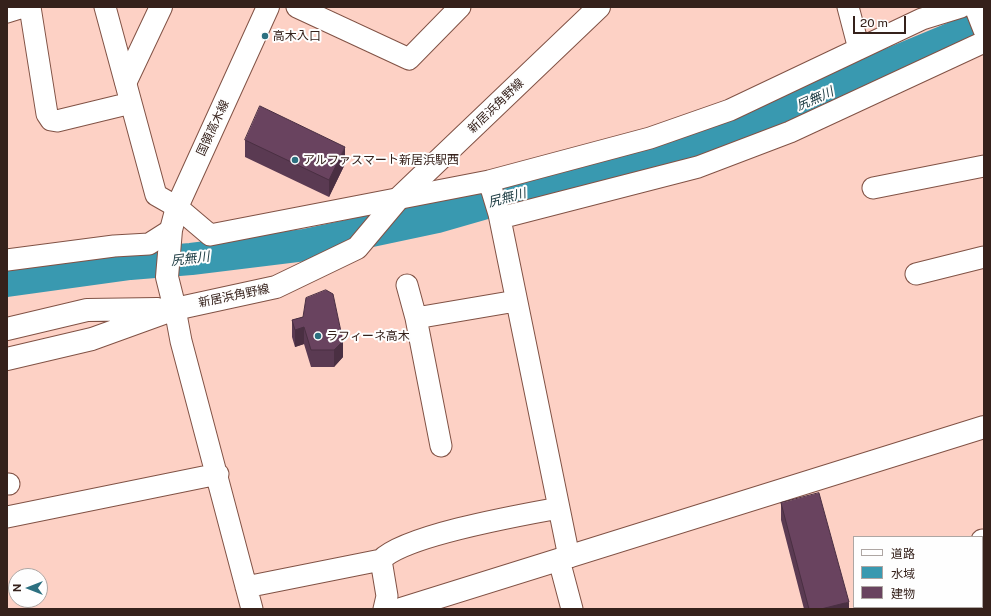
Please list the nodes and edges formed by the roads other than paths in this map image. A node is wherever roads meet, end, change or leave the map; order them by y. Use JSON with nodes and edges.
{"nodes":[{"id":1,"x":23,"y":7,"type":"edge"},
{"id":2,"x":30,"y":7,"type":"edge"},
{"id":3,"x":105,"y":7,"type":"edge"},
{"id":4,"x":161,"y":7,"type":"edge"},
{"id":5,"x":268,"y":7,"type":"edge"},
{"id":6,"x":297,"y":7,"type":"edge"},
{"id":7,"x":460,"y":7,"type":"edge"},
{"id":8,"x":599,"y":7,"type":"edge"},
{"id":9,"x":848,"y":7,"type":"edge"},
{"id":10,"x":970,"y":7,"type":"edge"},
{"id":11,"x":7,"y":12,"type":"edge"},
{"id":12,"x":984,"y":30,"type":"edge"},
{"id":13,"x":984,"y":42,"type":"edge"},
{"id":14,"x":859,"y":49,"type":"junction"},
{"id":15,"x":126,"y":81,"type":"junction"},
{"id":16,"x":131,"y":103,"type":"junction"},
{"id":17,"x":984,"y":166,"type":"edge"},
{"id":18,"x":491,"y":185,"type":"junction"},
{"id":19,"x":873,"y":188,"type":"dead end"},
{"id":20,"x":396,"y":202,"type":"junction"},
{"id":21,"x":177,"y":207,"type":"junction"},
{"id":22,"x":499,"y":216,"type":"junction"},
{"id":23,"x":171,"y":230,"type":"junction"},
{"id":24,"x":984,"y":257,"type":"edge"},
{"id":25,"x":7,"y":260,"type":"edge"},
{"id":26,"x":916,"y":274,"type":"dead end"},
{"id":27,"x":407,"y":285,"type":"dead end"},
{"id":28,"x":516,"y":300,"type":"junction"},
{"id":29,"x":175,"y":308,"type":"junction"},
{"id":30,"x":416,"y":318,"type":"junction"},
{"id":31,"x":7,"y":329,"type":"edge"},
{"id":32,"x":7,"y":359,"type":"edge"},
{"id":33,"x":984,"y":427,"type":"edge"},
{"id":34,"x":441,"y":446,"type":"dead end"},
{"id":35,"x":218,"y":474,"type":"junction"},
{"id":36,"x":559,"y":508,"type":"junction"},
{"id":37,"x":7,"y":517,"type":"edge"},
{"id":38,"x":564,"y":559,"type":"junction"},
{"id":39,"x":381,"y":560,"type":"junction"},
{"id":40,"x":246,"y":587,"type":"junction"},
{"id":41,"x":252,"y":609,"type":"edge"},
{"id":42,"x":384,"y":609,"type":"edge"},
{"id":43,"x":401,"y":609,"type":"edge"},
{"id":44,"x":572,"y":609,"type":"edge"}],
"edges":[{"from":1,"to":11,"type":"street"},
{"from":2,"to":16,"type":"street"},
{"from":3,"to":15,"type":"street"},
{"from":4,"to":15,"type":"main road"},
{"from":5,"to":21,"type":"main road","name":"国領高木線"},
{"from":6,"to":7,"type":"street"},
{"from":8,"to":20,"type":"main road","name":"新居浜角野線"},
{"from":9,"to":14,"type":"street"},
{"from":10,"to":12,"type":"street"},
{"from":10,"to":14,"type":"street"},
{"from":13,"to":22,"type":"street"},
{"from":14,"to":18,"type":"street"},
{"from":15,"to":16,"type":"street"},
{"from":16,"to":21,"type":"street"},
{"from":17,"to":19,"type":"street"},
{"from":18,"to":20,"type":"street"},
{"from":18,"to":22,"type":"street"},
{"from":20,"to":21,"type":"street"},
{"from":20,"to":29,"type":"main road","name":"新居浜角野線"},
{"from":21,"to":23,"type":"main road","name":"国領高木線"},
{"from":22,"to":28,"type":"street"},
{"from":23,"to":25,"type":"street"},
{"from":23,"to":29,"type":"main road","name":"国領高木線"},
{"from":24,"to":26,"type":"street"},
{"from":27,"to":30,"type":"street"},
{"from":28,"to":30,"type":"street"},
{"from":28,"to":36,"type":"street"},
{"from":29,"to":31,"type":"main road","name":"新居浜角野線"},
{"from":29,"to":32,"type":"main road","name":"新居浜角野線"},
{"from":29,"to":35,"type":"street"},
{"from":30,"to":34,"type":"street"},
{"from":33,"to":38,"type":"main road"},
{"from":35,"to":37,"type":"street"},
{"from":35,"to":40,"type":"street"},
{"from":36,"to":38,"type":"street"},
{"from":36,"to":39,"type":"street"},
{"from":38,"to":43,"type":"main road"},
{"from":38,"to":44,"type":"street"},
{"from":39,"to":40,"type":"street"},
{"from":39,"to":42,"type":"street"},
{"from":40,"to":41,"type":"street"}]}
